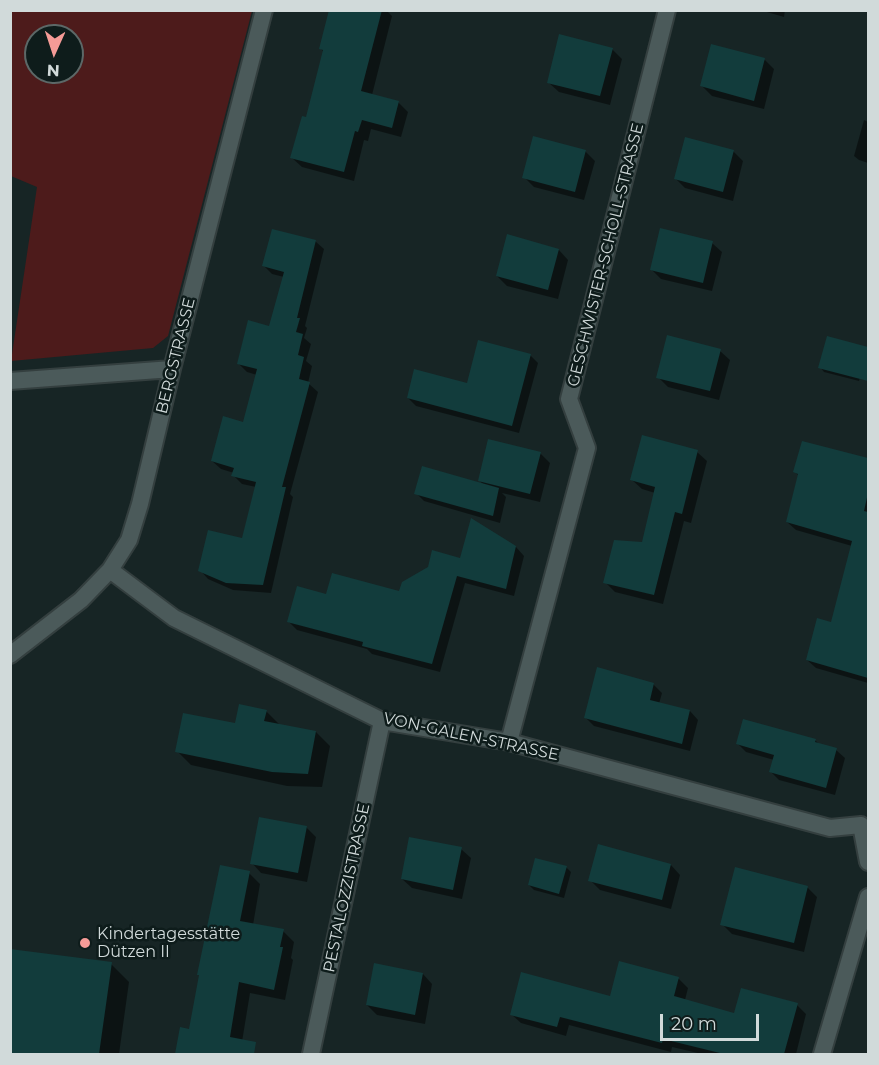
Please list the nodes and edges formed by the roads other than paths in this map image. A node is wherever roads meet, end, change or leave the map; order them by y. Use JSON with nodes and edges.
{"nodes":[{"id":1,"x":264,"y":10,"type":"edge"},
{"id":2,"x":667,"y":10,"type":"edge"},
{"id":3,"x":172,"y":369,"type":"junction"},
{"id":4,"x":10,"y":381,"type":"edge"},
{"id":5,"x":110,"y":570,"type":"junction"},
{"id":6,"x":10,"y":655,"type":"edge"},
{"id":7,"x":382,"y":721,"type":"junction"},
{"id":8,"x":509,"y":742,"type":"junction"},
{"id":9,"x":865,"y":821,"type":"edge"},
{"id":10,"x":868,"y":862,"type":"edge"},
{"id":11,"x":868,"y":897,"type":"edge"},
{"id":12,"x":311,"y":1054,"type":"edge"},
{"id":13,"x":822,"y":1054,"type":"edge"}],
"edges":[{"from":1,"to":3,"type":"street","name":"BERGSTRASSE"},
{"from":2,"to":8,"type":"street","name":"GESCHWISTER-SCHOLL-STRASSE"},
{"from":3,"to":4,"type":"street"},
{"from":3,"to":5,"type":"street","name":"BERGSTRASSE"},
{"from":5,"to":6,"type":"street","name":"BERGSTRASSE"},
{"from":5,"to":7,"type":"street","name":"VON-GALEN-STRASSE"},
{"from":7,"to":8,"type":"street","name":"VON-GALEN-STRASSE"},
{"from":7,"to":12,"type":"street","name":"PESTALOZZISTRASSE"},
{"from":8,"to":9,"type":"street","name":"VON-GALEN-STRASSE"},
{"from":9,"to":10,"type":"street"},
{"from":11,"to":13,"type":"street"}]}
